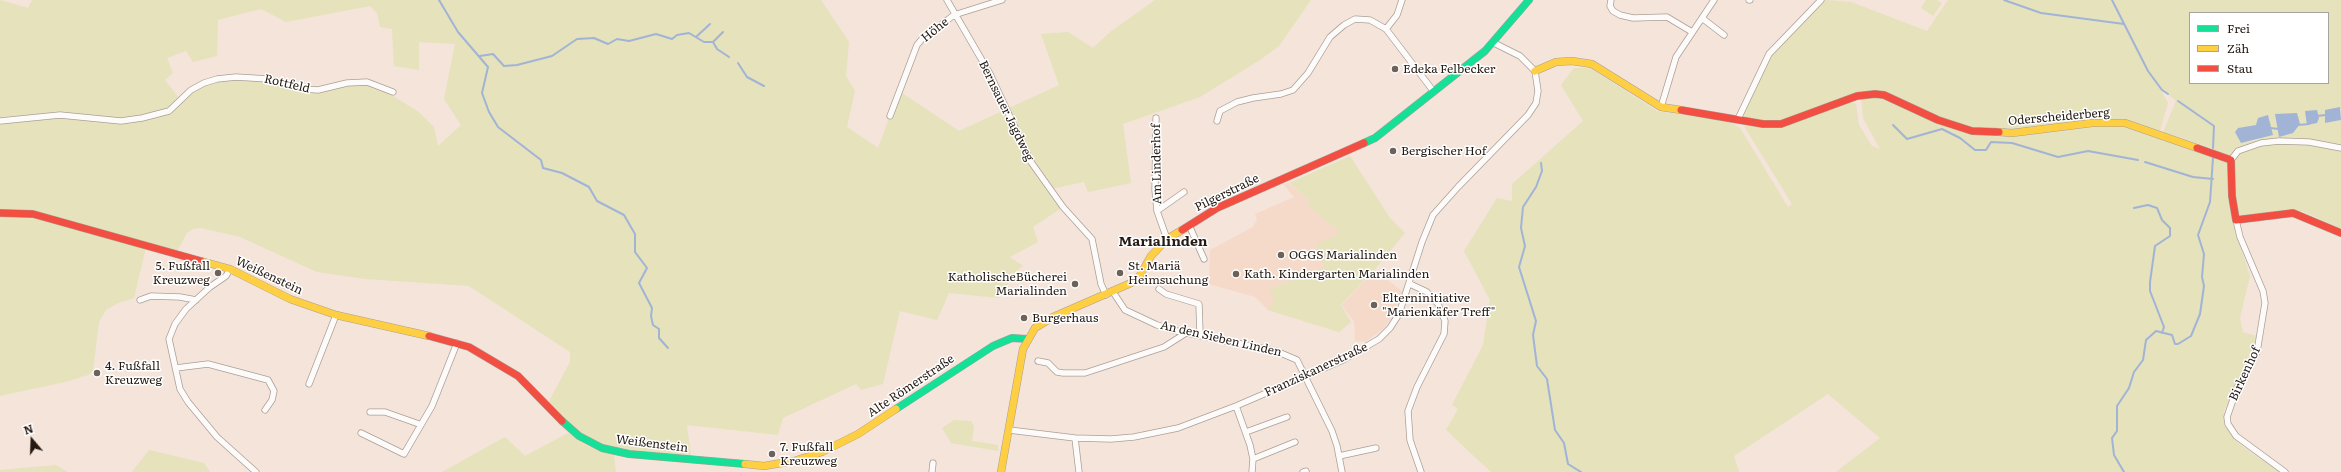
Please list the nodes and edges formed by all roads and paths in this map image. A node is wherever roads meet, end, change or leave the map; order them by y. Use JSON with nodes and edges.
{"nodes":[{"id":1,"x":946,"y":0,"type":"edge"},
{"id":2,"x":1002,"y":0,"type":"edge"},
{"id":3,"x":1402,"y":0,"type":"edge"},
{"id":4,"x":1529,"y":0,"type":"edge"},
{"id":5,"x":1611,"y":0,"type":"edge"},
{"id":6,"x":1714,"y":0,"type":"edge"},
{"id":7,"x":1821,"y":0,"type":"edge"},
{"id":8,"x":954,"y":15,"type":"junction"},
{"id":9,"x":1702,"y":18,"type":"junction"},
{"id":10,"x":1386,"y":30,"type":"junction"},
{"id":11,"x":1692,"y":32,"type":"junction"},
{"id":12,"x":1724,"y":35,"type":"dead end"},
{"id":13,"x":1494,"y":43,"type":"junction"},
{"id":14,"x":1535,"y":71,"type":"junction"},
{"id":15,"x":393,"y":92,"type":"dead end"},
{"id":16,"x":1434,"y":92,"type":"junction"},
{"id":17,"x":1661,"y":107,"type":"junction"},
{"id":18,"x":890,"y":116,"type":"dead end"},
{"id":19,"x":1156,"y":118,"type":"dead end"},
{"id":20,"x":1738,"y":119,"type":"junction"},
{"id":21,"x":0,"y":121,"type":"edge"},
{"id":22,"x":1217,"y":121,"type":"dead end"},
{"id":23,"x":2341,"y":148,"type":"edge"},
{"id":24,"x":2231,"y":160,"type":"junction"},
{"id":25,"x":1184,"y":192,"type":"dead end"},
{"id":26,"x":1157,"y":211,"type":"junction"},
{"id":27,"x":0,"y":213,"type":"edge"},
{"id":28,"x":2236,"y":220,"type":"junction"},
{"id":29,"x":1189,"y":225,"type":"junction"},
{"id":30,"x":2341,"y":233,"type":"edge"},
{"id":31,"x":1167,"y":239,"type":"junction"},
{"id":32,"x":1204,"y":258,"type":"dead end"},
{"id":33,"x":230,"y":269,"type":"junction"},
{"id":34,"x":1410,"y":284,"type":"junction"},
{"id":35,"x":1159,"y":289,"type":"dead end"},
{"id":36,"x":1110,"y":294,"type":"junction"},
{"id":37,"x":140,"y":300,"type":"dead end"},
{"id":38,"x":196,"y":300,"type":"junction"},
{"id":39,"x":336,"y":315,"type":"junction"},
{"id":40,"x":1187,"y":332,"type":"junction"},
{"id":41,"x":1200,"y":334,"type":"junction"},
{"id":42,"x":1027,"y":339,"type":"junction"},
{"id":43,"x":457,"y":343,"type":"junction"},
{"id":44,"x":1038,"y":361,"type":"dead end"},
{"id":45,"x":176,"y":368,"type":"junction"},
{"id":46,"x":1305,"y":376,"type":"junction"},
{"id":47,"x":309,"y":384,"type":"dead end"},
{"id":48,"x":1236,"y":406,"type":"junction"},
{"id":49,"x":265,"y":410,"type":"dead end"},
{"id":50,"x":370,"y":412,"type":"dead end"},
{"id":51,"x":1286,"y":417,"type":"dead end"},
{"id":52,"x":419,"y":424,"type":"junction"},
{"id":53,"x":1009,"y":430,"type":"junction"},
{"id":54,"x":1246,"y":432,"type":"junction"},
{"id":55,"x":361,"y":433,"type":"dead end"},
{"id":56,"x":1075,"y":438,"type":"junction"},
{"id":57,"x":1295,"y":442,"type":"dead end"},
{"id":58,"x":1376,"y":448,"type":"dead end"},
{"id":59,"x":1339,"y":456,"type":"junction"},
{"id":60,"x":808,"y":457,"type":"joint"},
{"id":61,"x":1253,"y":459,"type":"junction"},
{"id":62,"x":933,"y":463,"type":"dead end"},
{"id":63,"x":256,"y":472,"type":"edge"},
{"id":64,"x":932,"y":472,"type":"edge"},
{"id":65,"x":1001,"y":472,"type":"edge"},
{"id":66,"x":1079,"y":472,"type":"edge"},
{"id":67,"x":1252,"y":472,"type":"edge"},
{"id":68,"x":1342,"y":472,"type":"edge"},
{"id":69,"x":1421,"y":472,"type":"edge"},
{"id":70,"x":2285,"y":472,"type":"edge"}],
"edges":[{"from":1,"to":8,"type":"street","name":"Bernsauer Jagdweg"},
{"from":2,"to":8,"type":"street","name":"Höhe"},
{"from":3,"to":10,"type":"street"},
{"from":4,"to":13,"type":"street","name":"Pilgerstraße"},
{"from":5,"to":11,"type":"street"},
{"from":6,"to":9,"type":"street"},
{"from":7,"to":20,"type":"street"},
{"from":8,"to":18,"type":"street","name":"Höhe"},
{"from":8,"to":36,"type":"street","name":"Bernsauer Jagdweg"},
{"from":9,"to":11,"type":"street"},
{"from":9,"to":12,"type":"street"},
{"from":10,"to":16,"type":"street"},
{"from":10,"to":22,"type":"street"},
{"from":11,"to":17,"type":"street"},
{"from":13,"to":14,"type":"street"},
{"from":13,"to":16,"type":"street","name":"Pilgerstraße"},
{"from":14,"to":17,"type":"street"},
{"from":14,"to":34,"type":"street","name":"Franziskanerstraße"},
{"from":15,"to":21,"type":"street","name":"Rottfeld"},
{"from":16,"to":29,"type":"street","name":"Pilgerstraße"},
{"from":17,"to":20,"type":"street","name":"Oderscheiderberg"},
{"from":19,"to":26,"type":"street","name":"Am Linderhof"},
{"from":20,"to":24,"type":"street","name":"Oderscheiderberg"},
{"from":23,"to":24,"type":"street"},
{"from":24,"to":28,"type":"street"},
{"from":25,"to":26,"type":"street","name":"Am Linderhof"},
{"from":26,"to":31,"type":"street","name":"Am Linderhof"},
{"from":27,"to":33,"type":"street","name":"Weißenstein"},
{"from":28,"to":30,"type":"street"},
{"from":28,"to":70,"type":"street","name":"Birkenhof"},
{"from":29,"to":31,"type":"street","name":"Pilgerstraße"},
{"from":29,"to":32,"type":"street"},
{"from":31,"to":36,"type":"street","name":"Pilgerstraße"},
{"from":33,"to":38,"type":"street"},
{"from":33,"to":39,"type":"street","name":"Weißenstein"},
{"from":34,"to":46,"type":"street","name":"Franziskanerstraße"},
{"from":34,"to":69,"type":"street"},
{"from":35,"to":41,"type":"street"},
{"from":36,"to":40,"type":"street","name":"An den Sieben Linden"},
{"from":36,"to":42,"type":"street","name":"Pilgerstraße"},
{"from":37,"to":38,"type":"street"},
{"from":38,"to":45,"type":"street"},
{"from":39,"to":43,"type":"street","name":"Weißenstein"},
{"from":39,"to":47,"type":"street"},
{"from":40,"to":41,"type":"street","name":"An den Sieben Linden"},
{"from":40,"to":44,"type":"street"},
{"from":41,"to":46,"type":"street","name":"An den Sieben Linden"},
{"from":42,"to":53,"type":"street","name":"Pilgerstraße"},
{"from":42,"to":60,"type":"street","name":"Alte Römerstraße"},
{"from":43,"to":52,"type":"street"},
{"from":43,"to":60,"type":"street","name":"Weißenstein"},
{"from":45,"to":49,"type":"street"},
{"from":45,"to":63,"type":"street"},
{"from":46,"to":48,"type":"street","name":"Franziskanerstraße"},
{"from":46,"to":59,"type":"street","name":"An den Sieben Linden"},
{"from":48,"to":54,"type":"street"},
{"from":48,"to":56,"type":"street","name":"Franziskanerstraße"},
{"from":50,"to":52,"type":"street"},
{"from":51,"to":54,"type":"street"},
{"from":52,"to":55,"type":"street"},
{"from":53,"to":56,"type":"street","name":"Franziskanerstraße"},
{"from":53,"to":65,"type":"street","name":"Pilgerstraße"},
{"from":54,"to":61,"type":"street"},
{"from":56,"to":66,"type":"street"},
{"from":57,"to":61,"type":"street"},
{"from":58,"to":59,"type":"street"},
{"from":59,"to":68,"type":"street","name":"An den Sieben Linden"},
{"from":61,"to":67,"type":"street"},
{"from":62,"to":64,"type":"street"}]}
